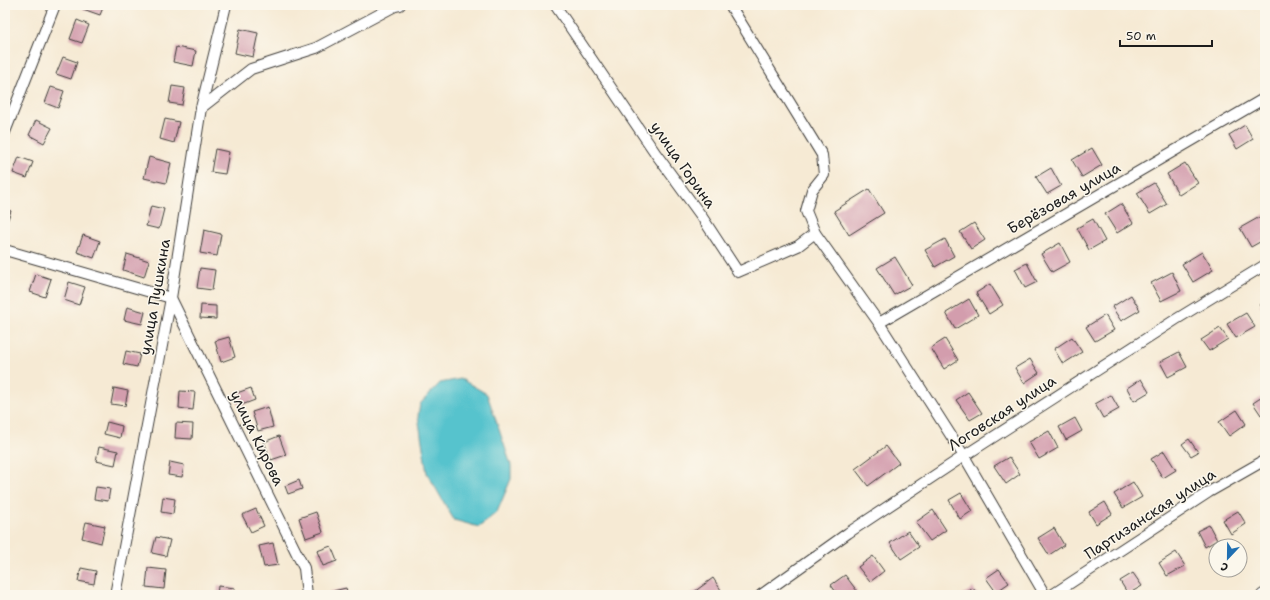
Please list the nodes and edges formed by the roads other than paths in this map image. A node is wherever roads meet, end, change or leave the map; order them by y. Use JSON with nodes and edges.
{"nodes":[{"id":1,"x":55,"y":5,"type":"edge"},
{"id":2,"x":226,"y":5,"type":"edge"},
{"id":3,"x":397,"y":5,"type":"edge"},
{"id":4,"x":555,"y":5,"type":"edge"},
{"id":5,"x":730,"y":5,"type":"edge"},
{"id":6,"x":1265,"y":98,"type":"edge"},
{"id":7,"x":201,"y":108,"type":"junction"},
{"id":8,"x":5,"y":132,"type":"edge"},
{"id":9,"x":815,"y":233,"type":"junction"},
{"id":10,"x":5,"y":250,"type":"edge"},
{"id":11,"x":1265,"y":265,"type":"edge"},
{"id":12,"x":171,"y":298,"type":"junction"},
{"id":13,"x":879,"y":323,"type":"junction"},
{"id":14,"x":964,"y":456,"type":"junction"},
{"id":15,"x":1265,"y":460,"type":"edge"},
{"id":16,"x":1265,"y":593,"type":"edge"},
{"id":17,"x":116,"y":595,"type":"edge"},
{"id":18,"x":308,"y":595,"type":"edge"},
{"id":19,"x":761,"y":595,"type":"edge"},
{"id":20,"x":1045,"y":595,"type":"edge"},
{"id":21,"x":1052,"y":595,"type":"edge"},
{"id":22,"x":1262,"y":595,"type":"edge"}],
"edges":[{"from":1,"to":8,"type":"street"},
{"from":2,"to":7,"type":"street","name":"улица Пушкина"},
{"from":3,"to":7,"type":"street"},
{"from":4,"to":9,"type":"street","name":"улица Горина"},
{"from":5,"to":9,"type":"street"},
{"from":6,"to":13,"type":"street","name":"Берёзовая улица"},
{"from":7,"to":12,"type":"street","name":"улица Пушкина"},
{"from":9,"to":13,"type":"street"},
{"from":10,"to":12,"type":"street"},
{"from":11,"to":14,"type":"street","name":"Логовская улица"},
{"from":12,"to":17,"type":"street","name":"улица Пушкина"},
{"from":12,"to":18,"type":"street","name":"улица Кирова"},
{"from":13,"to":14,"type":"street"},
{"from":14,"to":19,"type":"street","name":"Логовская улица"},
{"from":14,"to":20,"type":"street"},
{"from":15,"to":21,"type":"street","name":"Партизанская улица"},
{"from":16,"to":22,"type":"street"}]}
